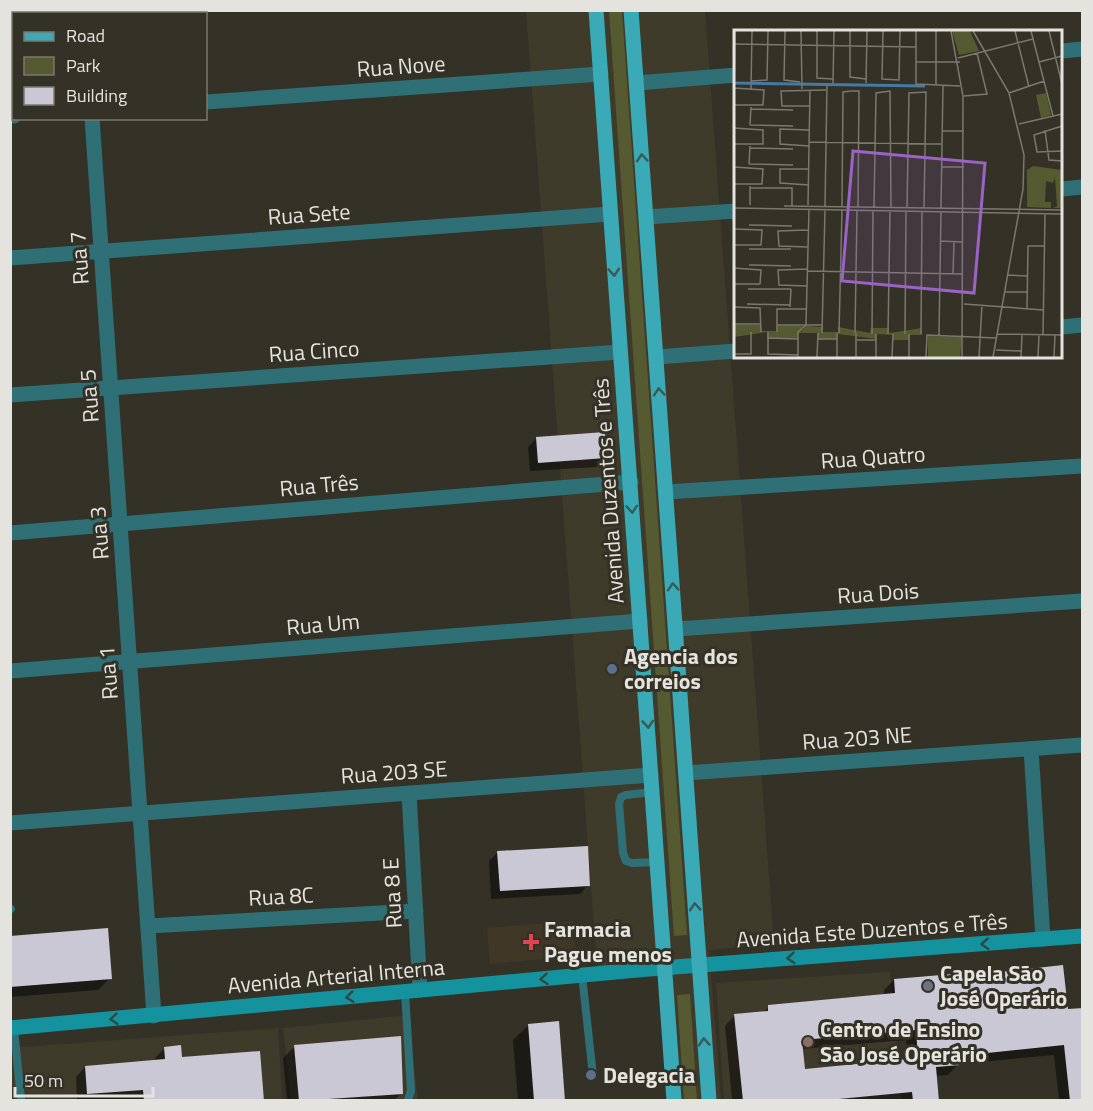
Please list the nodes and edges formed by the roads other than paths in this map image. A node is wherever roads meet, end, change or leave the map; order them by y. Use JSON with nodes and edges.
{"nodes":[{"id":1,"x":597,"y":10,"type":"edge"},
{"id":2,"x":631,"y":10,"type":"edge"},
{"id":3,"x":1083,"y":49,"type":"edge"},
{"id":4,"x":1063,"y":51,"type":"edge"},
{"id":5,"x":601,"y":74,"type":"junction"},
{"id":6,"x":734,"y":75,"type":"edge"},
{"id":7,"x":637,"y":83,"type":"junction"},
{"id":8,"x":207,"y":102,"type":"edge"},
{"id":9,"x":92,"y":120,"type":"edge"},
{"id":10,"x":1083,"y":187,"type":"edge"},
{"id":11,"x":1063,"y":189,"type":"edge"},
{"id":12,"x":734,"y":211,"type":"edge"},
{"id":13,"x":610,"y":214,"type":"junction"},
{"id":14,"x":646,"y":217,"type":"junction"},
{"id":15,"x":101,"y":252,"type":"junction"},
{"id":16,"x":10,"y":258,"type":"edge"},
{"id":17,"x":107,"y":325,"type":"joint"},
{"id":18,"x":1083,"y":325,"type":"edge"},
{"id":19,"x":1063,"y":327,"type":"edge"},
{"id":20,"x":734,"y":351,"type":"edge"},
{"id":21,"x":620,"y":352,"type":"junction"},
{"id":22,"x":657,"y":357,"type":"junction"},
{"id":23,"x":111,"y":388,"type":"junction"},
{"id":24,"x":10,"y":395,"type":"edge"},
{"id":25,"x":116,"y":464,"type":"joint"},
{"id":26,"x":1083,"y":466,"type":"edge"},
{"id":27,"x":631,"y":482,"type":"junction"},
{"id":28,"x":666,"y":492,"type":"junction"},
{"id":29,"x":121,"y":524,"type":"junction"},
{"id":30,"x":10,"y":533,"type":"edge"},
{"id":31,"x":125,"y":600,"type":"joint"},
{"id":32,"x":1083,"y":601,"type":"edge"},
{"id":33,"x":640,"y":621,"type":"junction"},
{"id":34,"x":676,"y":629,"type":"junction"},
{"id":35,"x":130,"y":662,"type":"junction"},
{"id":36,"x":10,"y":671,"type":"edge"},
{"id":37,"x":1083,"y":745,"type":"edge"},
{"id":38,"x":1031,"y":748,"type":"junction"},
{"id":39,"x":686,"y":773,"type":"junction"},
{"id":40,"x":651,"y":775,"type":"junction"},
{"id":41,"x":652,"y":792,"type":"junction"},
{"id":42,"x":409,"y":793,"type":"junction"},
{"id":43,"x":140,"y":813,"type":"junction"},
{"id":44,"x":10,"y":823,"type":"edge"},
{"id":45,"x":658,"y":862,"type":"junction"},
{"id":46,"x":416,"y":911,"type":"junction"},
{"id":47,"x":148,"y":926,"type":"junction"},
{"id":48,"x":1083,"y":936,"type":"edge"},
{"id":49,"x":1043,"y":939,"type":"junction"},
{"id":50,"x":699,"y":966,"type":"junction"},
{"id":51,"x":665,"y":968,"type":"junction"},
{"id":52,"x":582,"y":975,"type":"junction"},
{"id":53,"x":412,"y":991,"type":"junction"},
{"id":54,"x":154,"y":1016,"type":"junction"},
{"id":55,"x":12,"y":1028,"type":"edge"},
{"id":56,"x":593,"y":1076,"type":"dead end"},
{"id":57,"x":21,"y":1101,"type":"edge"},
{"id":58,"x":408,"y":1101,"type":"edge"},
{"id":59,"x":674,"y":1101,"type":"edge"},
{"id":60,"x":709,"y":1101,"type":"edge"}],
"edges":[{"from":1,"to":5,"type":"main road","name":"Avenida Duzentos e Três"},
{"from":2,"to":7,"type":"main road"},
{"from":3,"to":4,"type":"street"},
{"from":5,"to":8,"type":"street","name":"Rua Nove"},
{"from":5,"to":13,"type":"main road","name":"Avenida Duzentos e Três"},
{"from":6,"to":7,"type":"street"},
{"from":14,"to":7,"type":"main road","one_way":true},
{"from":9,"to":15,"type":"street","name":"Rua 7"},
{"from":10,"to":11,"type":"street"},
{"from":12,"to":14,"type":"street"},
{"from":13,"to":15,"type":"street","name":"Rua Sete"},
{"from":13,"to":21,"type":"main road","name":"Avenida Duzentos e Três","one_way":true},
{"from":14,"to":22,"type":"main road"},
{"from":15,"to":16,"type":"street","name":"Rua Sete"},
{"from":15,"to":17,"type":"street","name":"Rua 7"},
{"from":17,"to":23,"type":"street","name":"Rua 5"},
{"from":18,"to":19,"type":"street"},
{"from":20,"to":22,"type":"street"},
{"from":21,"to":23,"type":"street","name":"Rua Cinco"},
{"from":21,"to":27,"type":"main road","name":"Avenida Duzentos e Três"},
{"from":28,"to":22,"type":"main road","one_way":true},
{"from":23,"to":24,"type":"street","name":"Rua Cinco"},
{"from":23,"to":25,"type":"street","name":"Rua 5"},
{"from":25,"to":29,"type":"street","name":"Rua 3"},
{"from":26,"to":28,"type":"street","name":"Rua Quatro"},
{"from":27,"to":29,"type":"street","name":"Rua Três"},
{"from":27,"to":33,"type":"main road","name":"Avenida Duzentos e Três","one_way":true},
{"from":34,"to":28,"type":"main road","one_way":true},
{"from":29,"to":30,"type":"street","name":"Rua Três"},
{"from":29,"to":31,"type":"street","name":"Rua 3"},
{"from":31,"to":35,"type":"street","name":"Rua 1"},
{"from":32,"to":34,"type":"street","name":"Rua Dois"},
{"from":33,"to":35,"type":"street","name":"Rua Um"},
{"from":33,"to":40,"type":"main road","name":"Avenida Duzentos e Três","one_way":true},
{"from":34,"to":39,"type":"main road"},
{"from":35,"to":36,"type":"street","name":"Rua Um"},
{"from":35,"to":43,"type":"street","name":"Rua 1"},
{"from":37,"to":38,"type":"street","name":"Rua 203 NE"},
{"from":38,"to":39,"type":"street","name":"Rua 203 NE"},
{"from":38,"to":49,"type":"street"},
{"from":50,"to":39,"type":"main road","one_way":true},
{"from":40,"to":41,"type":"main road","name":"Avenida Duzentos e Três"},
{"from":40,"to":42,"type":"street","name":"Rua 203 SE"},
{"from":41,"to":45,"type":"main road","name":"Avenida Duzentos e Três"},
{"from":41,"to":45,"type":"lane"},
{"from":42,"to":43,"type":"street","name":"Rua 203 SE"},
{"from":42,"to":46,"type":"street","name":"Rua 8 E"},
{"from":43,"to":44,"type":"street","name":"Rua 203 SE"},
{"from":43,"to":47,"type":"street"},
{"from":45,"to":51,"type":"main road","name":"Avenida Duzentos e Três"},
{"from":46,"to":47,"type":"street","name":"Rua 8C"},
{"from":46,"to":53,"type":"street","name":"Rua 8 E"},
{"from":47,"to":54,"type":"street"},
{"from":48,"to":49,"type":"main road","name":"Avenida Este Duzentos e Três"},
{"from":49,"to":50,"type":"main road","name":"Avenida Este Duzentos e Três","one_way":true},
{"from":50,"to":51,"type":"main road","name":"Avenida Este Duzentos e Três"},
{"from":60,"to":50,"type":"main road","one_way":true},
{"from":51,"to":52,"type":"main road","name":"Avenida Arterial Interna"},
{"from":51,"to":59,"type":"main road","name":"Avenida Duzentos e Três"},
{"from":52,"to":53,"type":"main road","name":"Avenida Arterial Interna","one_way":true},
{"from":52,"to":56,"type":"lane"},
{"from":53,"to":54,"type":"main road","name":"Avenida Arterial Interna","one_way":true},
{"from":53,"to":58,"type":"lane"},
{"from":54,"to":55,"type":"main road","name":"Avenida Arterial Interna","one_way":true},
{"from":55,"to":57,"type":"lane"}]}
